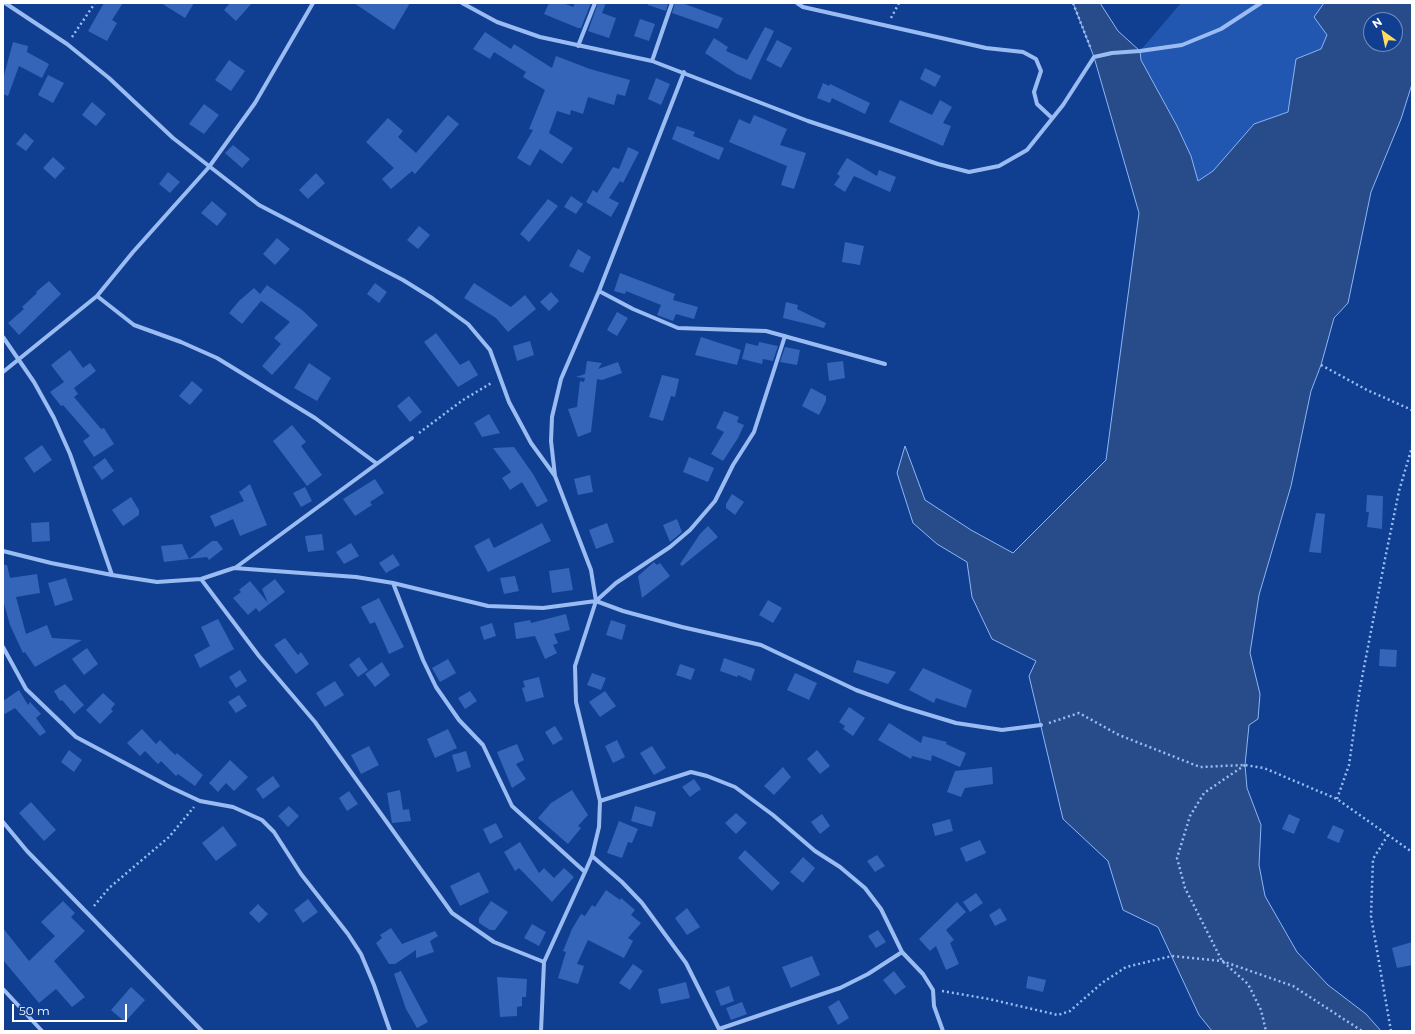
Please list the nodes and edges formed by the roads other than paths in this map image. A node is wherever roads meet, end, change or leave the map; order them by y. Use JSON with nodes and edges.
{"nodes":[{"id":1,"x":5,"y":3,"type":"edge"},
{"id":2,"x":313,"y":3,"type":"edge"},
{"id":3,"x":462,"y":3,"type":"edge"},
{"id":4,"x":595,"y":3,"type":"edge"},
{"id":5,"x":672,"y":3,"type":"edge"},
{"id":6,"x":797,"y":3,"type":"edge"},
{"id":7,"x":1261,"y":3,"type":"edge"},
{"id":8,"x":578,"y":46,"type":"junction"},
{"id":9,"x":652,"y":61,"type":"junction"},
{"id":10,"x":684,"y":72,"type":"junction"},
{"id":11,"x":1052,"y":118,"type":"junction"},
{"id":12,"x":208,"y":167,"type":"junction"},
{"id":13,"x":598,"y":291,"type":"junction"},
{"id":14,"x":97,"y":296,"type":"junction"},
{"id":15,"x":785,"y":336,"type":"junction"},
{"id":16,"x":3,"y":337,"type":"edge"},
{"id":17,"x":19,"y":359,"type":"junction"},
{"id":18,"x":885,"y":364,"type":"dead end"},
{"id":19,"x":3,"y":372,"type":"edge"},
{"id":20,"x":412,"y":438,"type":"road end"},
{"id":21,"x":376,"y":463,"type":"junction"},
{"id":22,"x":555,"y":476,"type":"junction"},
{"id":23,"x":3,"y":551,"type":"edge"},
{"id":24,"x":234,"y":568,"type":"junction"},
{"id":25,"x":112,"y":575,"type":"junction"},
{"id":26,"x":201,"y":579,"type":"junction"},
{"id":27,"x":393,"y":584,"type":"junction"},
{"id":28,"x":596,"y":601,"type":"junction"},
{"id":29,"x":3,"y":647,"type":"edge"},
{"id":30,"x":1041,"y":725,"type":"road end"},
{"id":31,"x":600,"y":801,"type":"junction"},
{"id":32,"x":3,"y":822,"type":"edge"},
{"id":33,"x":592,"y":856,"type":"junction"},
{"id":34,"x":585,"y":872,"type":"junction"},
{"id":35,"x":902,"y":952,"type":"junction"},
{"id":36,"x":544,"y":962,"type":"junction"},
{"id":37,"x":3,"y":989,"type":"edge"},
{"id":38,"x":719,"y":1030,"type":"edge"},
{"id":39,"x":42,"y":1031,"type":"edge"},
{"id":40,"x":202,"y":1031,"type":"edge"},
{"id":41,"x":390,"y":1031,"type":"edge"},
{"id":42,"x":541,"y":1031,"type":"edge"},
{"id":43,"x":943,"y":1031,"type":"edge"}],
"edges":[{"from":1,"to":12,"type":"street"},
{"from":2,"to":12,"type":"street"},
{"from":3,"to":8,"type":"street"},
{"from":4,"to":8,"type":"street"},
{"from":5,"to":9,"type":"street"},
{"from":6,"to":11,"type":"street"},
{"from":7,"to":11,"type":"street"},
{"from":8,"to":9,"type":"street"},
{"from":9,"to":10,"type":"street"},
{"from":10,"to":11,"type":"street"},
{"from":10,"to":13,"type":"street"},
{"from":12,"to":14,"type":"street"},
{"from":12,"to":22,"type":"street"},
{"from":13,"to":15,"type":"street"},
{"from":13,"to":22,"type":"street"},
{"from":14,"to":17,"type":"street"},
{"from":14,"to":21,"type":"street"},
{"from":15,"to":18,"type":"street"},
{"from":15,"to":28,"type":"street"},
{"from":16,"to":17,"type":"street"},
{"from":17,"to":19,"type":"street"},
{"from":17,"to":25,"type":"street"},
{"from":20,"to":21,"type":"street"},
{"from":21,"to":24,"type":"street"},
{"from":22,"to":28,"type":"street"},
{"from":23,"to":25,"type":"street"},
{"from":24,"to":26,"type":"street"},
{"from":24,"to":27,"type":"street"},
{"from":25,"to":26,"type":"street"},
{"from":26,"to":36,"type":"street"},
{"from":27,"to":28,"type":"street"},
{"from":27,"to":34,"type":"street"},
{"from":28,"to":30,"type":"street"},
{"from":28,"to":31,"type":"street"},
{"from":29,"to":41,"type":"street"},
{"from":31,"to":33,"type":"street"},
{"from":31,"to":35,"type":"street"},
{"from":32,"to":40,"type":"street"},
{"from":33,"to":34,"type":"street"},
{"from":33,"to":38,"type":"street"},
{"from":34,"to":36,"type":"street"},
{"from":35,"to":38,"type":"street"},
{"from":35,"to":43,"type":"street"},
{"from":36,"to":42,"type":"street"},
{"from":37,"to":39,"type":"street"}]}
